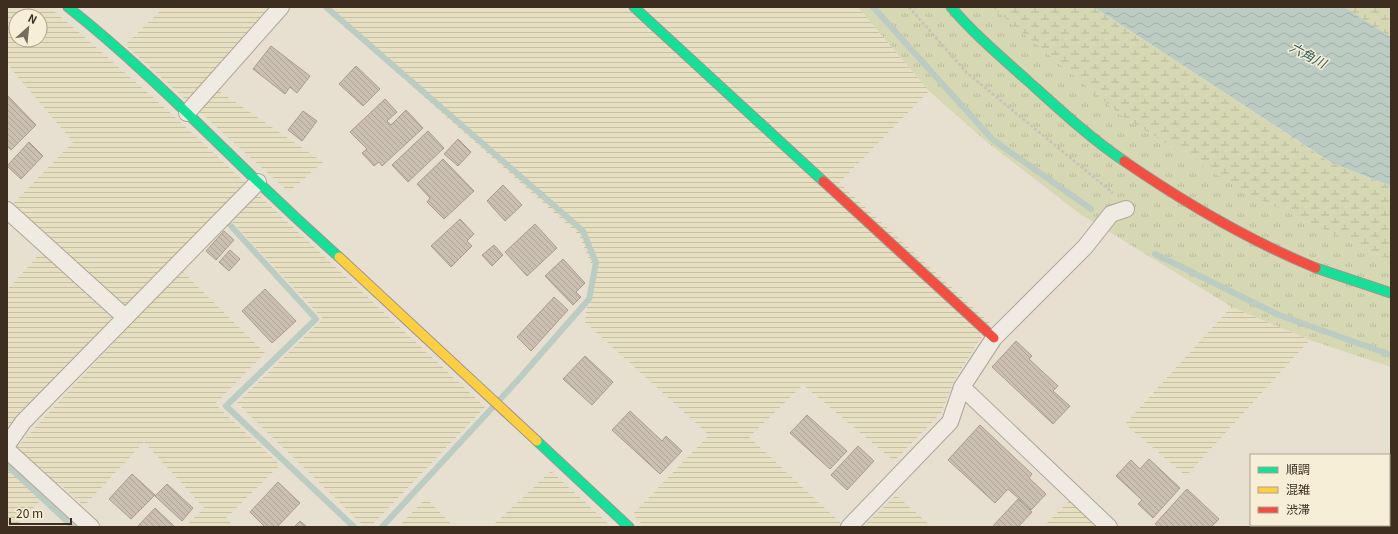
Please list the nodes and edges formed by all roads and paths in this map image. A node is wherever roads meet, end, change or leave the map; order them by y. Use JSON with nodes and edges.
{"nodes":[{"id":1,"x":68,"y":7,"type":"edge"},
{"id":2,"x":281,"y":7,"type":"edge"},
{"id":3,"x":634,"y":7,"type":"edge"},
{"id":4,"x":909,"y":7,"type":"edge"},
{"id":5,"x":951,"y":7,"type":"edge"},
{"id":6,"x":188,"y":113,"type":"junction"},
{"id":7,"x":258,"y":182,"type":"junction"},
{"id":8,"x":1126,"y":209,"type":"joint"},
{"id":9,"x":7,"y":210,"type":"edge"},
{"id":10,"x":1391,"y":293,"type":"edge"},
{"id":11,"x":125,"y":317,"type":"junction"},
{"id":12,"x":994,"y":338,"type":"junction"},
{"id":13,"x":962,"y":387,"type":"junction"},
{"id":14,"x":7,"y":445,"type":"edge"},
{"id":15,"x":7,"y":450,"type":"edge"},
{"id":16,"x":91,"y":527,"type":"edge"},
{"id":17,"x":629,"y":527,"type":"edge"},
{"id":18,"x":849,"y":527,"type":"edge"},
{"id":19,"x":1109,"y":527,"type":"edge"}],
"edges":[{"from":1,"to":6,"type":"street"},
{"from":2,"to":6,"type":"street"},
{"from":3,"to":12,"type":"street"},
{"from":4,"to":8,"type":"path"},
{"from":5,"to":10,"type":"street"},
{"from":6,"to":7,"type":"street"},
{"from":7,"to":11,"type":"street"},
{"from":7,"to":17,"type":"street"},
{"from":8,"to":12,"type":"street"},
{"from":9,"to":11,"type":"street"},
{"from":11,"to":14,"type":"street"},
{"from":12,"to":13,"type":"street"},
{"from":13,"to":18,"type":"street"},
{"from":13,"to":19,"type":"street"},
{"from":15,"to":16,"type":"street"}]}
